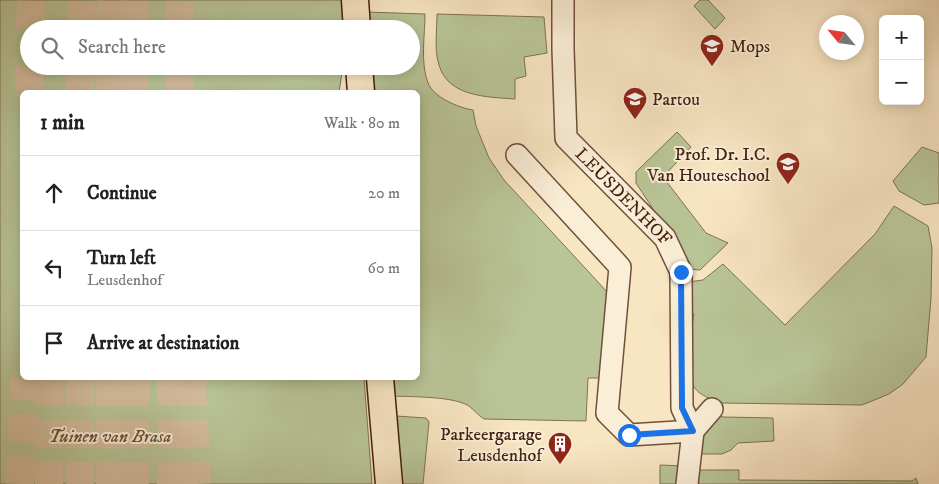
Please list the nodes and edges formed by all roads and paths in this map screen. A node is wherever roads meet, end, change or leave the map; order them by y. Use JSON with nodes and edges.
{"nodes":[{"id":1,"x":355,"y":0,"type":"edge"},
{"id":2,"x":563,"y":0,"type":"edge"},
{"id":3,"x":356,"y":20,"type":"edge"},
{"id":4,"x":360,"y":75,"type":"edge"},
{"id":5,"x":361,"y":90,"type":"edge"},
{"id":6,"x":517,"y":155,"type":"dead end"},
{"id":7,"x":380,"y":380,"type":"edge"},
{"id":8,"x":712,"y":409,"type":"dead end"},
{"id":9,"x":693,"y":431,"type":"junction"},
{"id":10,"x":389,"y":484,"type":"edge"},
{"id":11,"x":687,"y":484,"type":"edge"}],
"edges":[{"from":1,"to":3,"type":"main road"},
{"from":2,"to":9,"type":"street","name":"LEUSDENHOF"},
{"from":4,"to":5,"type":"main road"},
{"from":6,"to":9,"type":"street"},
{"from":7,"to":10,"type":"main road"},
{"from":8,"to":9,"type":"street"},
{"from":9,"to":11,"type":"street"}]}
